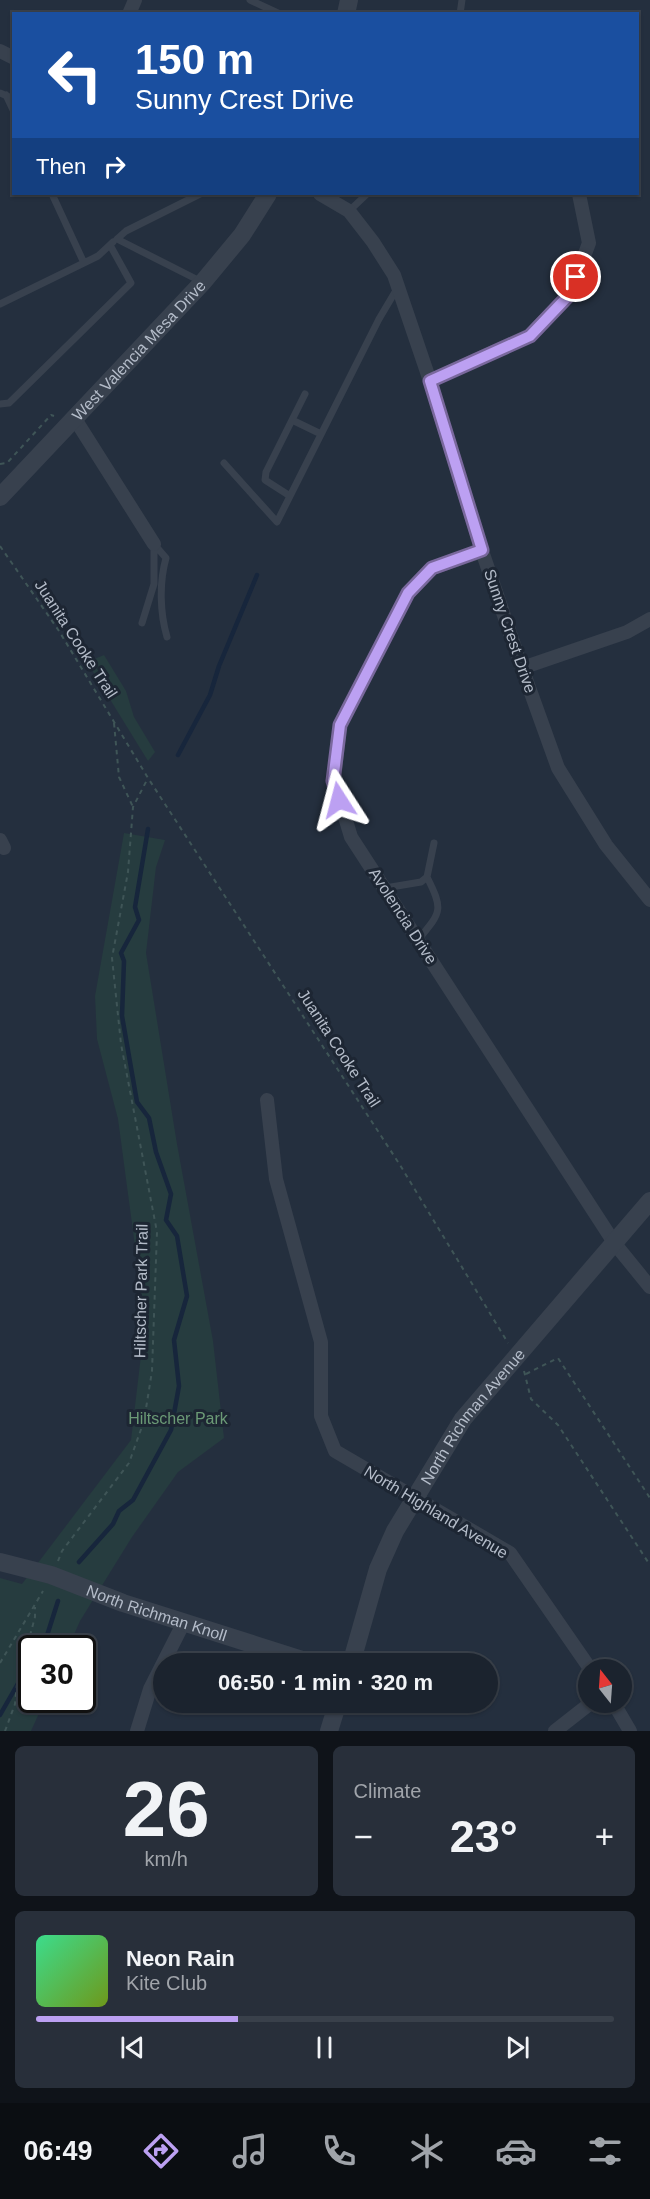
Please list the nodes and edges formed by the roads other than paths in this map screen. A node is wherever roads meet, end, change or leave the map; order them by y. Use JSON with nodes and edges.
{"nodes":[{"id":1,"x":250,"y":0,"type":"edge"},
{"id":2,"x":276,"y":12,"type":"edge"},
{"id":3,"x":3,"y":94,"type":"edge"},
{"id":4,"x":12,"y":109,"type":"edge"},
{"id":5,"x":52,"y":195,"type":"edge"},
{"id":6,"x":198,"y":195,"type":"edge"},
{"id":7,"x":267,"y":195,"type":"edge"},
{"id":8,"x":322,"y":195,"type":"edge"},
{"id":9,"x":366,"y":195,"type":"edge"},
{"id":10,"x":579,"y":195,"type":"edge"},
{"id":11,"x":348,"y":211,"type":"junction"},
{"id":12,"x":117,"y":239,"type":"junction"},
{"id":13,"x":110,"y":245,"type":"junction"},
{"id":14,"x":84,"y":263,"type":"junction"},
{"id":15,"x":203,"y":282,"type":"junction"},
{"id":16,"x":398,"y":287,"type":"junction"},
{"id":17,"x":0,"y":304,"type":"edge"},
{"id":18,"x":430,"y":381,"type":"junction"},
{"id":19,"x":305,"y":394,"type":"dead end"},
{"id":20,"x":0,"y":404,"type":"edge"},
{"id":21,"x":75,"y":419,"type":"junction"},
{"id":22,"x":292,"y":420,"type":"junction"},
{"id":23,"x":321,"y":434,"type":"junction"},
{"id":24,"x":224,"y":463,"type":"dead end"},
{"id":25,"x":3,"y":494,"type":"edge"},
{"id":26,"x":290,"y":496,"type":"junction"},
{"id":27,"x":154,"y":544,"type":"junction"},
{"id":28,"x":482,"y":550,"type":"junction"},
{"id":29,"x":650,"y":619,"type":"edge"},
{"id":30,"x":142,"y":623,"type":"dead end"},
{"id":31,"x":167,"y":637,"type":"dead end"},
{"id":32,"x":522,"y":668,"type":"junction"},
{"id":33,"x":434,"y":843,"type":"dead end"},
{"id":34,"x":427,"y":877,"type":"junction"},
{"id":35,"x":385,"y":888,"type":"junction"},
{"id":36,"x":650,"y":900,"type":"edge"},
{"id":37,"x":418,"y":940,"type":"junction"},
{"id":38,"x":267,"y":1100,"type":"dead end"},
{"id":39,"x":650,"y":1201,"type":"edge"},
{"id":40,"x":615,"y":1244,"type":"junction"},
{"id":41,"x":650,"y":1287,"type":"edge"},
{"id":42,"x":413,"y":1498,"type":"junction"},
{"id":43,"x":0,"y":1562,"type":"edge"},
{"id":44,"x":184,"y":1622,"type":"junction"},
{"id":45,"x":281,"y":1653,"type":"edge"},
{"id":46,"x":354,"y":1653,"type":"edge"},
{"id":47,"x":583,"y":1659,"type":"edge"},
{"id":48,"x":335,"y":1713,"type":"edge"},
{"id":49,"x":578,"y":1713,"type":"edge"},
{"id":50,"x":619,"y":1713,"type":"edge"},
{"id":51,"x":137,"y":1731,"type":"edge"},
{"id":52,"x":329,"y":1731,"type":"edge"},
{"id":53,"x":555,"y":1731,"type":"edge"},
{"id":54,"x":630,"y":1731,"type":"edge"}],
"edges":[{"from":1,"to":2,"type":"lane"},
{"from":3,"to":4,"type":"lane"},
{"from":5,"to":14,"type":"lane"},
{"from":6,"to":12,"type":"lane"},
{"from":7,"to":15,"type":"street","name":"West Valencia Mesa Drive"},
{"from":8,"to":11,"type":"street","name":"Sunny Crest Drive"},
{"from":9,"to":11,"type":"lane"},
{"from":10,"to":18,"type":"street"},
{"from":11,"to":16,"type":"street","name":"Sunny Crest Drive"},
{"from":12,"to":13,"type":"lane"},
{"from":12,"to":15,"type":"lane"},
{"from":13,"to":14,"type":"lane"},
{"from":13,"to":20,"type":"lane"},
{"from":14,"to":17,"type":"lane"},
{"from":15,"to":21,"type":"street","name":"West Valencia Mesa Drive"},
{"from":16,"to":18,"type":"street","name":"Sunny Crest Drive"},
{"from":16,"to":23,"type":"lane"},
{"from":18,"to":28,"type":"street","name":"Sunny Crest Drive"},
{"from":19,"to":22,"type":"lane"},
{"from":21,"to":25,"type":"street","name":"West Valencia Mesa Drive"},
{"from":21,"to":27,"type":"street"},
{"from":22,"to":23,"type":"lane"},
{"from":22,"to":26,"type":"lane"},
{"from":23,"to":26,"type":"lane"},
{"from":24,"to":26,"type":"lane"},
{"from":27,"to":30,"type":"lane"},
{"from":27,"to":31,"type":"lane"},
{"from":28,"to":32,"type":"street","name":"Sunny Crest Drive"},
{"from":28,"to":35,"type":"street","name":"Avolencia Drive"},
{"from":29,"to":32,"type":"street"},
{"from":32,"to":36,"type":"street","name":"Sunny Crest Drive"},
{"from":33,"to":34,"type":"lane"},
{"from":34,"to":35,"type":"lane"},
{"from":34,"to":37,"type":"lane"},
{"from":35,"to":37,"type":"street","name":"Avolencia Drive"},
{"from":37,"to":40,"type":"street","name":"Avolencia Drive"},
{"from":38,"to":42,"type":"street","name":"North Highland Avenue"},
{"from":39,"to":40,"type":"street","name":"North Richman Avenue"},
{"from":40,"to":41,"type":"street","name":"Avolencia Drive"},
{"from":40,"to":42,"type":"street","name":"North Richman Avenue"},
{"from":42,"to":46,"type":"street","name":"North Richman Avenue"},
{"from":42,"to":47,"type":"street","name":"North Highland Avenue"},
{"from":43,"to":44,"type":"street","name":"North Richman Knoll"},
{"from":44,"to":45,"type":"street","name":"North Richman Knoll"},
{"from":44,"to":51,"type":"street"},
{"from":48,"to":52,"type":"street"},
{"from":49,"to":53,"type":"street"},
{"from":50,"to":54,"type":"street"}]}
